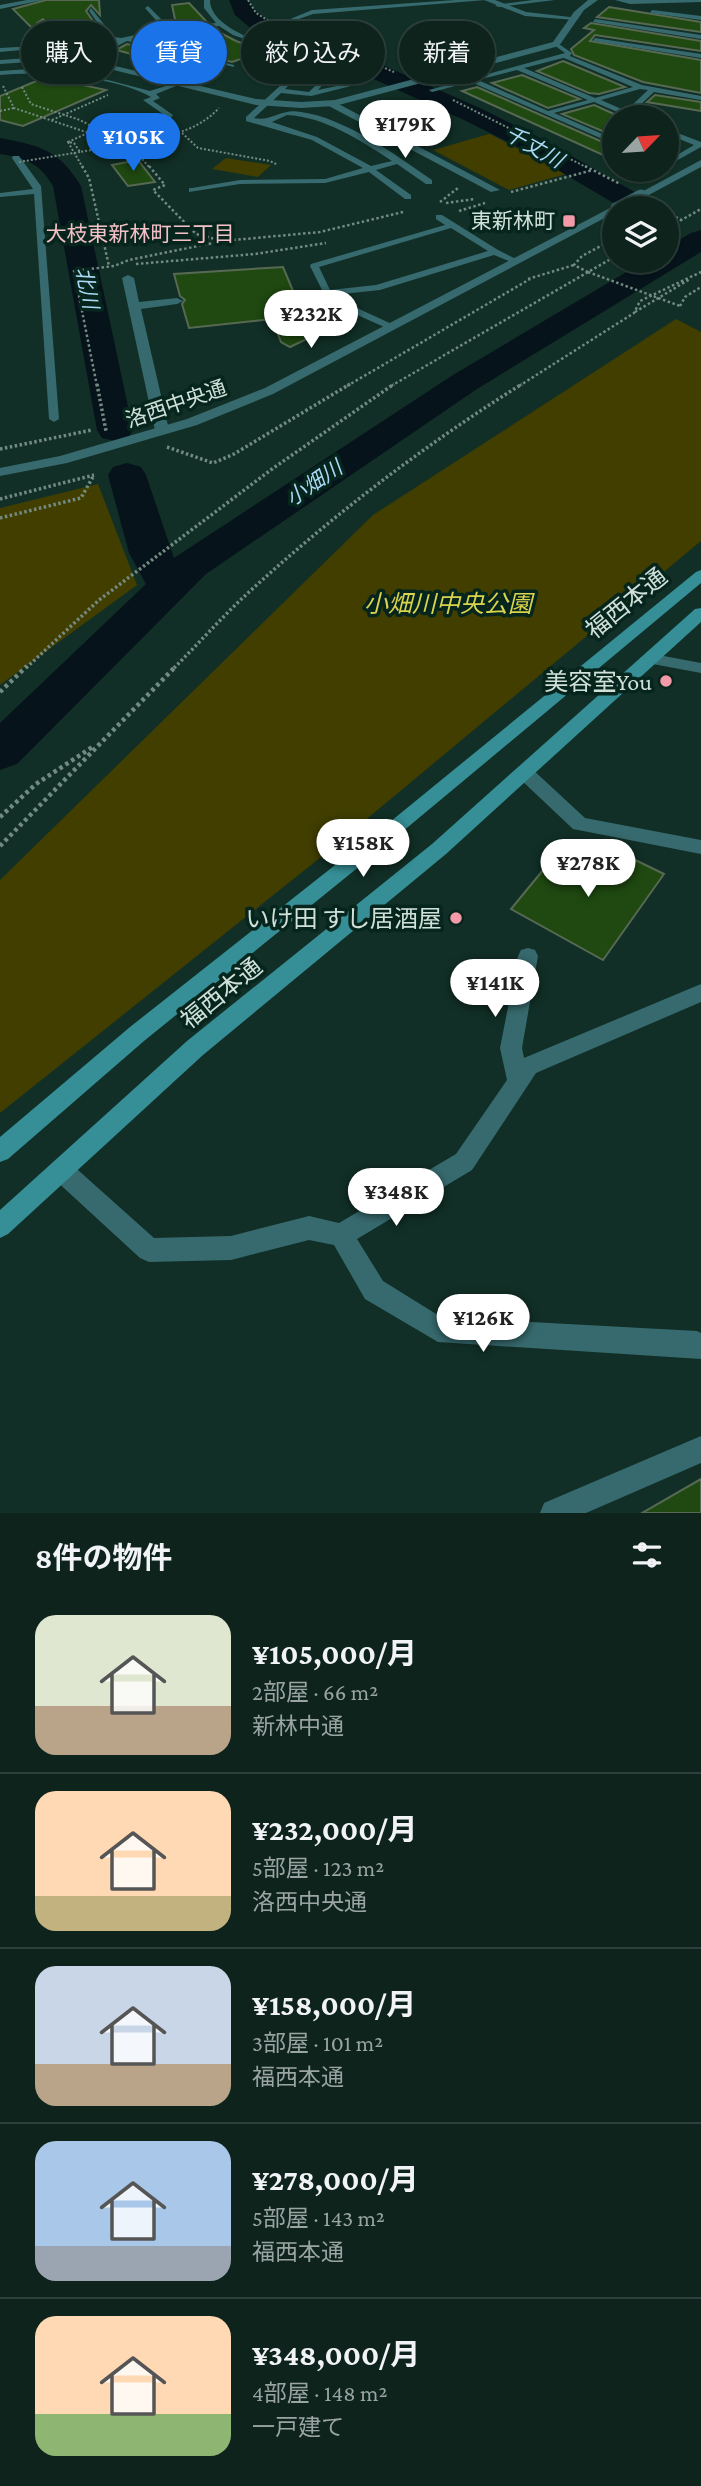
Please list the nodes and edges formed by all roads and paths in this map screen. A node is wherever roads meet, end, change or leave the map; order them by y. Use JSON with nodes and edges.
{"nodes":[{"id":1,"x":39,"y":0,"type":"edge"},
{"id":2,"x":207,"y":0,"type":"edge"},
{"id":3,"x":248,"y":0,"type":"edge"},
{"id":4,"x":486,"y":0,"type":"edge"},
{"id":5,"x":594,"y":0,"type":"edge"},
{"id":6,"x":618,"y":0,"type":"edge"},
{"id":7,"x":701,"y":0,"type":"edge"},
{"id":8,"x":29,"y":1,"type":"edge"},
{"id":9,"x":547,"y":1,"type":"edge"},
{"id":10,"x":637,"y":2,"type":"junction"},
{"id":11,"x":498,"y":5,"type":"junction"},
{"id":12,"x":0,"y":7,"type":"edge"},
{"id":13,"x":148,"y":8,"type":"dead end"},
{"id":14,"x":91,"y":10,"type":"dead end"},
{"id":15,"x":652,"y":12,"type":"junction"},
{"id":16,"x":575,"y":18,"type":"junction"},
{"id":17,"x":701,"y":18,"type":"edge"},
{"id":18,"x":160,"y":21,"type":"edge"},
{"id":19,"x":218,"y":21,"type":"edge"},
{"id":20,"x":268,"y":21,"type":"edge"},
{"id":21,"x":293,"y":21,"type":"edge"},
{"id":22,"x":595,"y":21,"type":"dead end"},
{"id":23,"x":635,"y":27,"type":"junction"},
{"id":24,"x":227,"y":29,"type":"edge"},
{"id":25,"x":676,"y":33,"type":"junction"},
{"id":26,"x":701,"y":37,"type":"edge"},
{"id":27,"x":131,"y":38,"type":"edge"},
{"id":28,"x":124,"y":39,"type":"junction"},
{"id":29,"x":595,"y":40,"type":"dead end"},
{"id":30,"x":117,"y":43,"type":"edge"},
{"id":31,"x":556,"y":44,"type":"junction"},
{"id":32,"x":21,"y":49,"type":"edge"},
{"id":33,"x":0,"y":50,"type":"edge"},
{"id":34,"x":658,"y":50,"type":"junction"},
{"id":35,"x":701,"y":56,"type":"edge"},
{"id":36,"x":566,"y":57,"type":"junction"},
{"id":37,"x":21,"y":60,"type":"edge"},
{"id":38,"x":495,"y":61,"type":"edge"},
{"id":39,"x":0,"y":62,"type":"edge"},
{"id":40,"x":232,"y":66,"type":"dead end"},
{"id":41,"x":518,"y":68,"type":"junction"},
{"id":42,"x":9,"y":72,"type":"junction"},
{"id":43,"x":0,"y":73,"type":"edge"},
{"id":44,"x":495,"y":74,"type":"edge"},
{"id":45,"x":0,"y":79,"type":"edge"},
{"id":46,"x":19,"y":81,"type":"dead end"},
{"id":47,"x":175,"y":84,"type":"edge"},
{"id":48,"x":182,"y":84,"type":"edge"},
{"id":49,"x":320,"y":84,"type":"edge"},
{"id":50,"x":356,"y":84,"type":"edge"},
{"id":51,"x":409,"y":84,"type":"edge"},
{"id":52,"x":456,"y":84,"type":"edge"},
{"id":53,"x":481,"y":84,"type":"edge"},
{"id":54,"x":128,"y":86,"type":"junction"},
{"id":55,"x":640,"y":87,"type":"junction"},
{"id":56,"x":653,"y":89,"type":"junction"},
{"id":57,"x":432,"y":90,"type":"joint"},
{"id":58,"x":279,"y":92,"type":"junction"},
{"id":59,"x":151,"y":93,"type":"junction"},
{"id":60,"x":311,"y":94,"type":"junction"},
{"id":61,"x":238,"y":98,"type":"junction"},
{"id":62,"x":701,"y":98,"type":"edge"},
{"id":63,"x":595,"y":100,"type":"junction"},
{"id":64,"x":267,"y":103,"type":"junction"},
{"id":65,"x":330,"y":103,"type":"junction"},
{"id":66,"x":606,"y":105,"type":"edge"},
{"id":67,"x":640,"y":105,"type":"edge"},
{"id":68,"x":14,"y":108,"type":"junction"},
{"id":69,"x":0,"y":111,"type":"edge"},
{"id":70,"x":548,"y":113,"type":"junction"},
{"id":71,"x":66,"y":114,"type":"junction"},
{"id":72,"x":170,"y":117,"type":"dead end"},
{"id":73,"x":51,"y":121,"type":"junction"},
{"id":74,"x":267,"y":122,"type":"junction"},
{"id":75,"x":89,"y":132,"type":"junction"},
{"id":76,"x":182,"y":133,"type":"junction"},
{"id":77,"x":111,"y":134,"type":"junction"},
{"id":78,"x":679,"y":136,"type":"edge"},
{"id":79,"x":602,"y":137,"type":"edge"},
{"id":80,"x":68,"y":142,"type":"junction"},
{"id":81,"x":126,"y":144,"type":"junction"},
{"id":82,"x":701,"y":145,"type":"edge"},
{"id":83,"x":80,"y":152,"type":"junction"},
{"id":84,"x":679,"y":157,"type":"edge"},
{"id":85,"x":17,"y":160,"type":"joint"},
{"id":86,"x":399,"y":161,"type":"junction"},
{"id":87,"x":701,"y":163,"type":"edge"},
{"id":88,"x":371,"y":168,"type":"junction"},
{"id":89,"x":593,"y":170,"type":"junction"},
{"id":90,"x":308,"y":181,"type":"junction"},
{"id":91,"x":429,"y":182,"type":"dead end"},
{"id":92,"x":621,"y":185,"type":"dead end"},
{"id":93,"x":192,"y":190,"type":"dead end"},
{"id":94,"x":36,"y":191,"type":"junction"},
{"id":95,"x":509,"y":193,"type":"dead end"},
{"id":96,"x":0,"y":195,"type":"edge"},
{"id":97,"x":495,"y":195,"type":"joint"},
{"id":98,"x":639,"y":196,"type":"edge"},
{"id":99,"x":408,"y":197,"type":"dead end"},
{"id":100,"x":486,"y":198,"type":"dead end"},
{"id":101,"x":436,"y":205,"type":"dead end"},
{"id":102,"x":701,"y":209,"type":"edge"},
{"id":103,"x":410,"y":211,"type":"dead end"},
{"id":104,"x":602,"y":215,"type":"edge"},
{"id":105,"x":439,"y":217,"type":"joint"},
{"id":106,"x":679,"y":218,"type":"edge"},
{"id":107,"x":682,"y":220,"type":"junction"},
{"id":108,"x":679,"y":222,"type":"edge"},
{"id":109,"x":453,"y":225,"type":"junction"},
{"id":110,"x":223,"y":241,"type":"junction"},
{"id":111,"x":335,"y":241,"type":"dead end"},
{"id":112,"x":602,"y":245,"type":"edge"},
{"id":113,"x":495,"y":252,"type":"junction"},
{"id":114,"x":516,"y":261,"type":"junction"},
{"id":115,"x":602,"y":264,"type":"edge"},
{"id":116,"x":574,"y":265,"type":"junction"},
{"id":117,"x":109,"y":266,"type":"junction"},
{"id":118,"x":114,"y":266,"type":"junction"},
{"id":119,"x":588,"y":272,"type":"junction"},
{"id":120,"x":701,"y":272,"type":"edge"},
{"id":121,"x":519,"y":276,"type":"dead end"},
{"id":122,"x":694,"y":277,"type":"junction"},
{"id":123,"x":128,"y":278,"type":"dead end"},
{"id":124,"x":530,"y":279,"type":"junction"},
{"id":125,"x":701,"y":287,"type":"edge"},
{"id":126,"x":327,"y":293,"type":"junction"},
{"id":127,"x":658,"y":298,"type":"junction"},
{"id":128,"x":177,"y":301,"type":"dead end"},
{"id":129,"x":134,"y":306,"type":"junction"},
{"id":130,"x":634,"y":313,"type":"junction"},
{"id":131,"x":391,"y":327,"type":"junction"},
{"id":132,"x":54,"y":419,"type":"dead end"},
{"id":133,"x":93,"y":430,"type":"dead end"},
{"id":134,"x":162,"y":430,"type":"junction"},
{"id":135,"x":108,"y":438,"type":"dead end"},
{"id":136,"x":165,"y":446,"type":"dead end"},
{"id":137,"x":0,"y":449,"type":"edge"},
{"id":138,"x":99,"y":464,"type":"dead end"},
{"id":139,"x":0,"y":472,"type":"edge"},
{"id":140,"x":94,"y":475,"type":"junction"},
{"id":141,"x":0,"y":499,"type":"edge"},
{"id":142,"x":0,"y":519,"type":"edge"},
{"id":143,"x":701,"y":575,"type":"edge"},
{"id":144,"x":701,"y":612,"type":"edge"},
{"id":145,"x":648,"y":658,"type":"junction"},
{"id":146,"x":700,"y":672,"type":"edge"},
{"id":147,"x":0,"y":692,"type":"edge"},
{"id":148,"x":101,"y":741,"type":"junction"},
{"id":149,"x":525,"y":774,"type":"junction"},
{"id":150,"x":0,"y":817,"type":"edge"},
{"id":151,"x":0,"y":846,"type":"edge"},
{"id":152,"x":701,"y":847,"type":"edge"},
{"id":153,"x":528,"y":956,"type":"dead end"},
{"id":154,"x":701,"y":993,"type":"edge"},
{"id":155,"x":518,"y":1082,"type":"junction"},
{"id":156,"x":0,"y":1151,"type":"edge"},
{"id":157,"x":61,"y":1170,"type":"junction"},
{"id":158,"x":0,"y":1226,"type":"edge"},
{"id":159,"x":341,"y":1235,"type":"junction"},
{"id":160,"x":701,"y":1346,"type":"edge"},
{"id":161,"x":701,"y":1449,"type":"edge"},
{"id":162,"x":554,"y":1513,"type":"edge"}],
"edges":[{"from":1,"to":8,"type":"street"},
{"from":2,"to":19,"type":"lane"},
{"from":3,"to":20,"type":"path"},
{"from":4,"to":11,"type":"street"},
{"from":4,"to":21,"type":"lane"},
{"from":5,"to":16,"type":"street"},
{"from":6,"to":10,"type":"lane"},
{"from":7,"to":10,"type":"lane"},
{"from":8,"to":12,"type":"street"},
{"from":9,"to":11,"type":"lane"},
{"from":10,"to":15,"type":"lane"},
{"from":11,"to":16,"type":"street"},
{"from":13,"to":18,"type":"lane"},
{"from":14,"to":28,"type":"lane"},
{"from":15,"to":17,"type":"lane"},
{"from":15,"to":23,"type":"lane"},
{"from":16,"to":31,"type":"street"},
{"from":22,"to":23,"type":"lane"},
{"from":23,"to":25,"type":"lane"},
{"from":24,"to":58,"type":"lane"},
{"from":25,"to":26,"type":"lane"},
{"from":25,"to":34,"type":"lane"},
{"from":27,"to":28,"type":"lane"},
{"from":28,"to":30,"type":"lane"},
{"from":28,"to":40,"type":"lane"},
{"from":29,"to":34,"type":"lane"},
{"from":31,"to":36,"type":"lane"},
{"from":31,"to":38,"type":"street"},
{"from":32,"to":33,"type":"lane"},
{"from":34,"to":35,"type":"lane"},
{"from":36,"to":41,"type":"lane"},
{"from":36,"to":55,"type":"lane"},
{"from":37,"to":39,"type":"street"},
{"from":39,"to":42,"type":"lane"},
{"from":41,"to":44,"type":"lane"},
{"from":41,"to":63,"type":"lane"},
{"from":42,"to":43,"type":"lane"},
{"from":42,"to":54,"type":"lane"},
{"from":45,"to":68,"type":"path"},
{"from":46,"to":71,"type":"path"},
{"from":47,"to":59,"type":"lane"},
{"from":48,"to":61,"type":"street"},
{"from":49,"to":60,"type":"lane"},
{"from":50,"to":60,"type":"lane"},
{"from":51,"to":65,"type":"street"},
{"from":52,"to":57,"type":"lane"},
{"from":53,"to":70,"type":"lane"},
{"from":54,"to":59,"type":"lane"},
{"from":54,"to":71,"type":"path"},
{"from":55,"to":56,"type":"lane"},
{"from":55,"to":63,"type":"lane"},
{"from":56,"to":62,"type":"lane"},
{"from":56,"to":67,"type":"lane"},
{"from":57,"to":89,"type":"path"},
{"from":58,"to":60,"type":"lane"},
{"from":58,"to":64,"type":"lane"},
{"from":59,"to":72,"type":"lane"},
{"from":61,"to":64,"type":"street"},
{"from":61,"to":76,"type":"path"},
{"from":63,"to":66,"type":"lane"},
{"from":63,"to":70,"type":"lane"},
{"from":64,"to":65,"type":"street"},
{"from":64,"to":74,"type":"lane"},
{"from":65,"to":97,"type":"street"},
{"from":68,"to":69,"type":"path"},
{"from":68,"to":73,"type":"path"},
{"from":70,"to":79,"type":"lane"},
{"from":71,"to":73,"type":"path"},
{"from":71,"to":77,"type":"path"},
{"from":73,"to":75,"type":"path"},
{"from":74,"to":86,"type":"lane"},
{"from":74,"to":88,"type":"lane"},
{"from":75,"to":77,"type":"path"},
{"from":75,"to":80,"type":"path"},
{"from":76,"to":81,"type":"path"},
{"from":76,"to":90,"type":"path"},
{"from":77,"to":81,"type":"path"},
{"from":78,"to":82,"type":"lane"},
{"from":80,"to":83,"type":"path"},
{"from":80,"to":117,"type":"path"},
{"from":81,"to":83,"type":"path"},
{"from":81,"to":110,"type":"path"},
{"from":82,"to":84,"type":"lane"},
{"from":83,"to":85,"type":"path","bridge":true},
{"from":85,"to":94,"type":"lane"},
{"from":86,"to":88,"type":"lane"},
{"from":86,"to":91,"type":"lane"},
{"from":87,"to":98,"type":"street","name":"洛西中央通","bridge":true},
{"from":88,"to":90,"type":"lane"},
{"from":88,"to":99,"type":"lane"},
{"from":89,"to":92,"type":"path"},
{"from":89,"to":95,"type":"path"},
{"from":90,"to":93,"type":"lane"},
{"from":94,"to":96,"type":"lane"},
{"from":94,"to":132,"type":"lane"},
{"from":97,"to":105,"type":"path"},
{"from":100,"to":101,"type":"path"},
{"from":102,"to":107,"type":"path"},
{"from":103,"to":110,"type":"path"},
{"from":104,"to":114,"type":"street","name":"洛西中央通"},
{"from":105,"to":109,"type":"lane"},
{"from":106,"to":107,"type":"path"},
{"from":107,"to":108,"type":"path"},
{"from":109,"to":113,"type":"lane"},
{"from":109,"to":126,"type":"lane"},
{"from":110,"to":118,"type":"path"},
{"from":111,"to":118,"type":"path"},
{"from":112,"to":116,"type":"path"},
{"from":113,"to":114,"type":"lane"},
{"from":113,"to":126,"type":"lane"},
{"from":114,"to":131,"type":"street","name":"洛西中央通"},
{"from":115,"to":119,"type":"path"},
{"from":116,"to":119,"type":"path"},
{"from":116,"to":124,"type":"path"},
{"from":117,"to":118,"type":"path"},
{"from":117,"to":135,"type":"path"},
{"from":119,"to":127,"type":"path","bridge":true},
{"from":119,"to":147,"type":"path"},
{"from":120,"to":122,"type":"path"},
{"from":121,"to":124,"type":"path"},
{"from":122,"to":127,"type":"path"},
{"from":122,"to":130,"type":"path"},
{"from":123,"to":129,"type":"street"},
{"from":124,"to":136,"type":"path"},
{"from":125,"to":127,"type":"path","bridge":true},
{"from":126,"to":131,"type":"lane"},
{"from":127,"to":130,"type":"path"},
{"from":128,"to":129,"type":"street"},
{"from":129,"to":134,"type":"street"},
{"from":130,"to":148,"type":"path"},
{"from":131,"to":134,"type":"street","name":"洛西中央通"},
{"from":133,"to":137,"type":"path"},
{"from":134,"to":139,"type":"street","name":"洛西中央通"},
{"from":138,"to":140,"type":"path"},
{"from":140,"to":141,"type":"path"},
{"from":140,"to":142,"type":"path"},
{"from":143,"to":156,"type":"main road","name":"福西本通"},
{"from":144,"to":145,"type":"main road","name":"福西本通"},
{"from":145,"to":146,"type":"street"},
{"from":145,"to":149,"type":"main road","name":"福西本通"},
{"from":148,"to":150,"type":"path"},
{"from":148,"to":151,"type":"path"},
{"from":149,"to":152,"type":"street"},
{"from":149,"to":157,"type":"main road","name":"福西本通"},
{"from":153,"to":155,"type":"street"},
{"from":154,"to":155,"type":"street"},
{"from":155,"to":159,"type":"street"},
{"from":157,"to":158,"type":"main road","name":"福西本通"},
{"from":157,"to":159,"type":"street"},
{"from":159,"to":160,"type":"street"},
{"from":161,"to":162,"type":"street"}]}
